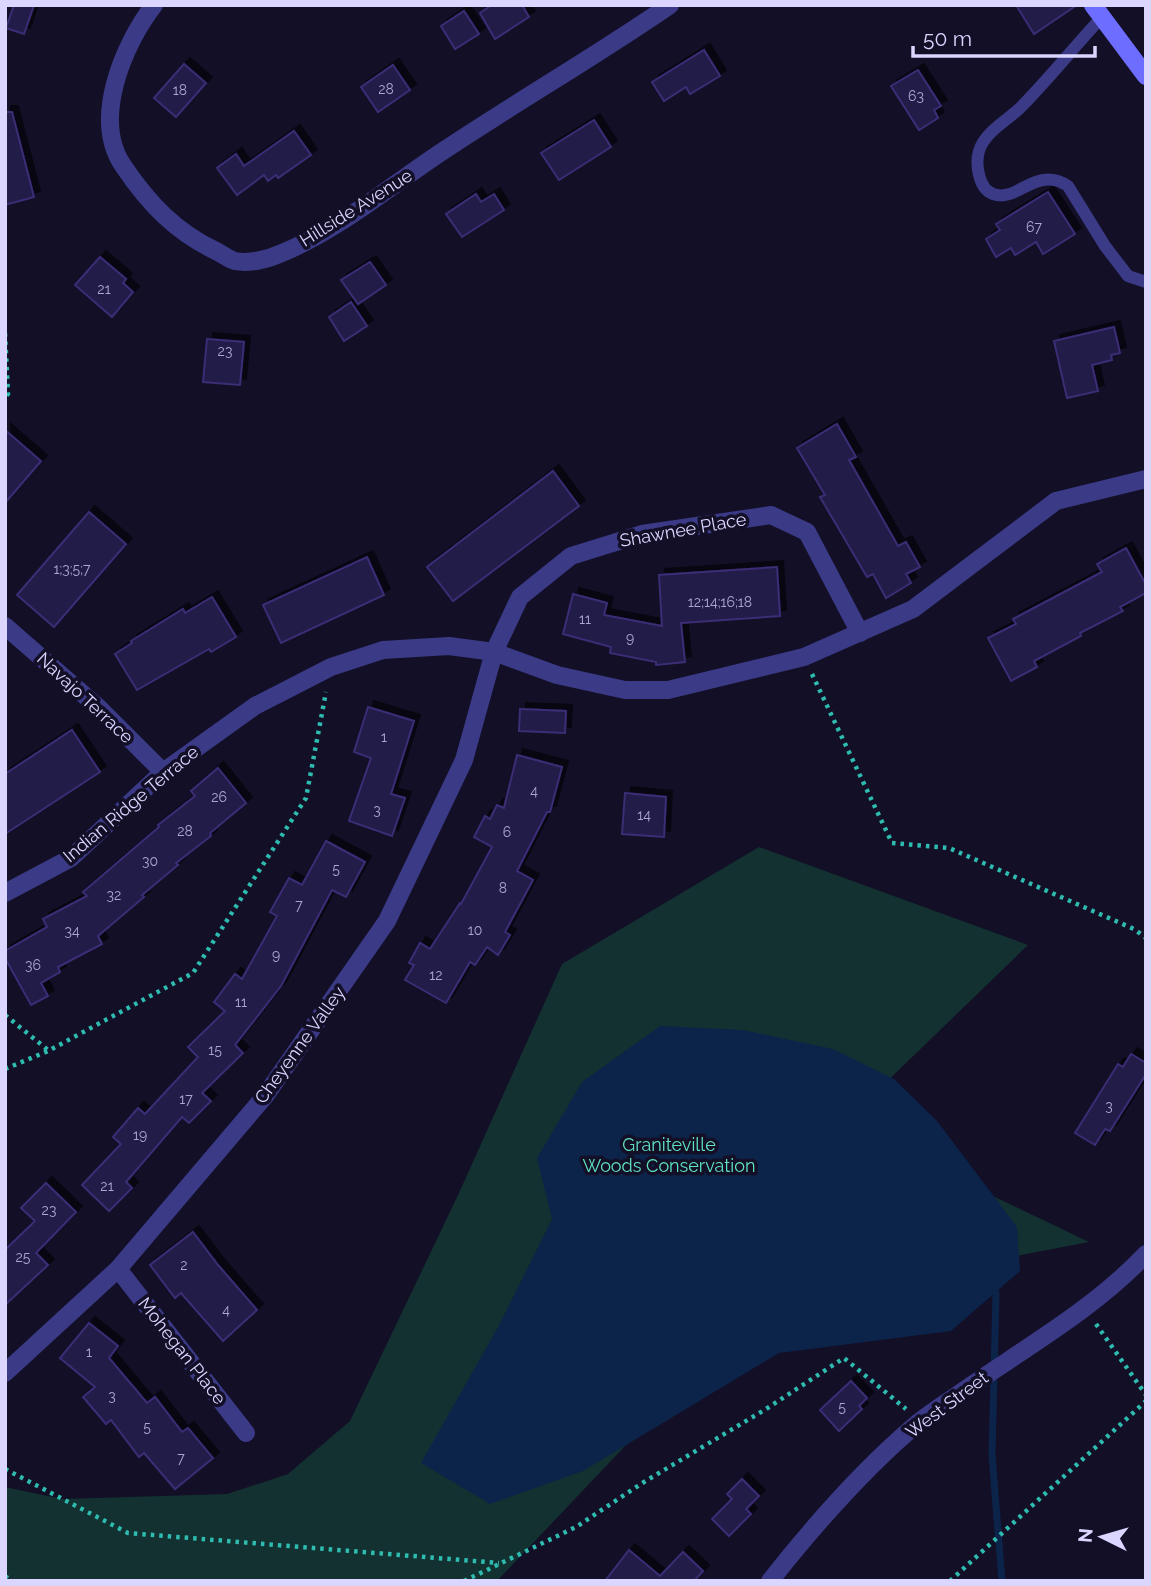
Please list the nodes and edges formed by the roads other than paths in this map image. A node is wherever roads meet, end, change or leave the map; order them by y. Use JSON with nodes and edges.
{"nodes":[{"id":1,"x":154,"y":5,"type":"edge"},
{"id":2,"x":670,"y":5,"type":"edge"},
{"id":3,"x":1098,"y":11,"type":"edge"},
{"id":4,"x":1146,"y":76,"type":"edge"},
{"id":5,"x":1146,"y":282,"type":"edge"},
{"id":6,"x":1146,"y":479,"type":"edge"},
{"id":7,"x":5,"y":625,"type":"edge"},
{"id":8,"x":860,"y":633,"type":"junction"},
{"id":9,"x":494,"y":652,"type":"junction"},
{"id":10,"x":163,"y":772,"type":"junction"},
{"id":11,"x":5,"y":893,"type":"edge"},
{"id":12,"x":1146,"y":1254,"type":"edge"},
{"id":13,"x":118,"y":1269,"type":"junction"},
{"id":14,"x":5,"y":1373,"type":"edge"},
{"id":15,"x":246,"y":1433,"type":"dead end"},
{"id":16,"x":770,"y":1581,"type":"edge"}],
"edges":[{"from":1,"to":2,"type":"street","name":"Hillside Avenue"},
{"from":3,"to":4,"type":"main road"},
{"from":3,"to":5,"type":"lane"},
{"from":6,"to":8,"type":"street","name":"Indian Ridge Terrace"},
{"from":7,"to":10,"type":"street","name":"Navajo Terrace"},
{"from":8,"to":9,"type":"street","name":"Indian Ridge Terrace"},
{"from":8,"to":9,"type":"street","name":"Shawnee Place"},
{"from":9,"to":10,"type":"street","name":"Indian Ridge Terrace"},
{"from":9,"to":13,"type":"street","name":"Cheyenne Valley"},
{"from":10,"to":11,"type":"street","name":"Indian Ridge Terrace"},
{"from":12,"to":16,"type":"street","name":"West Street"},
{"from":13,"to":14,"type":"street","name":"Cheyenne Valley"},
{"from":13,"to":15,"type":"street","name":"Mohegan Place"}]}
